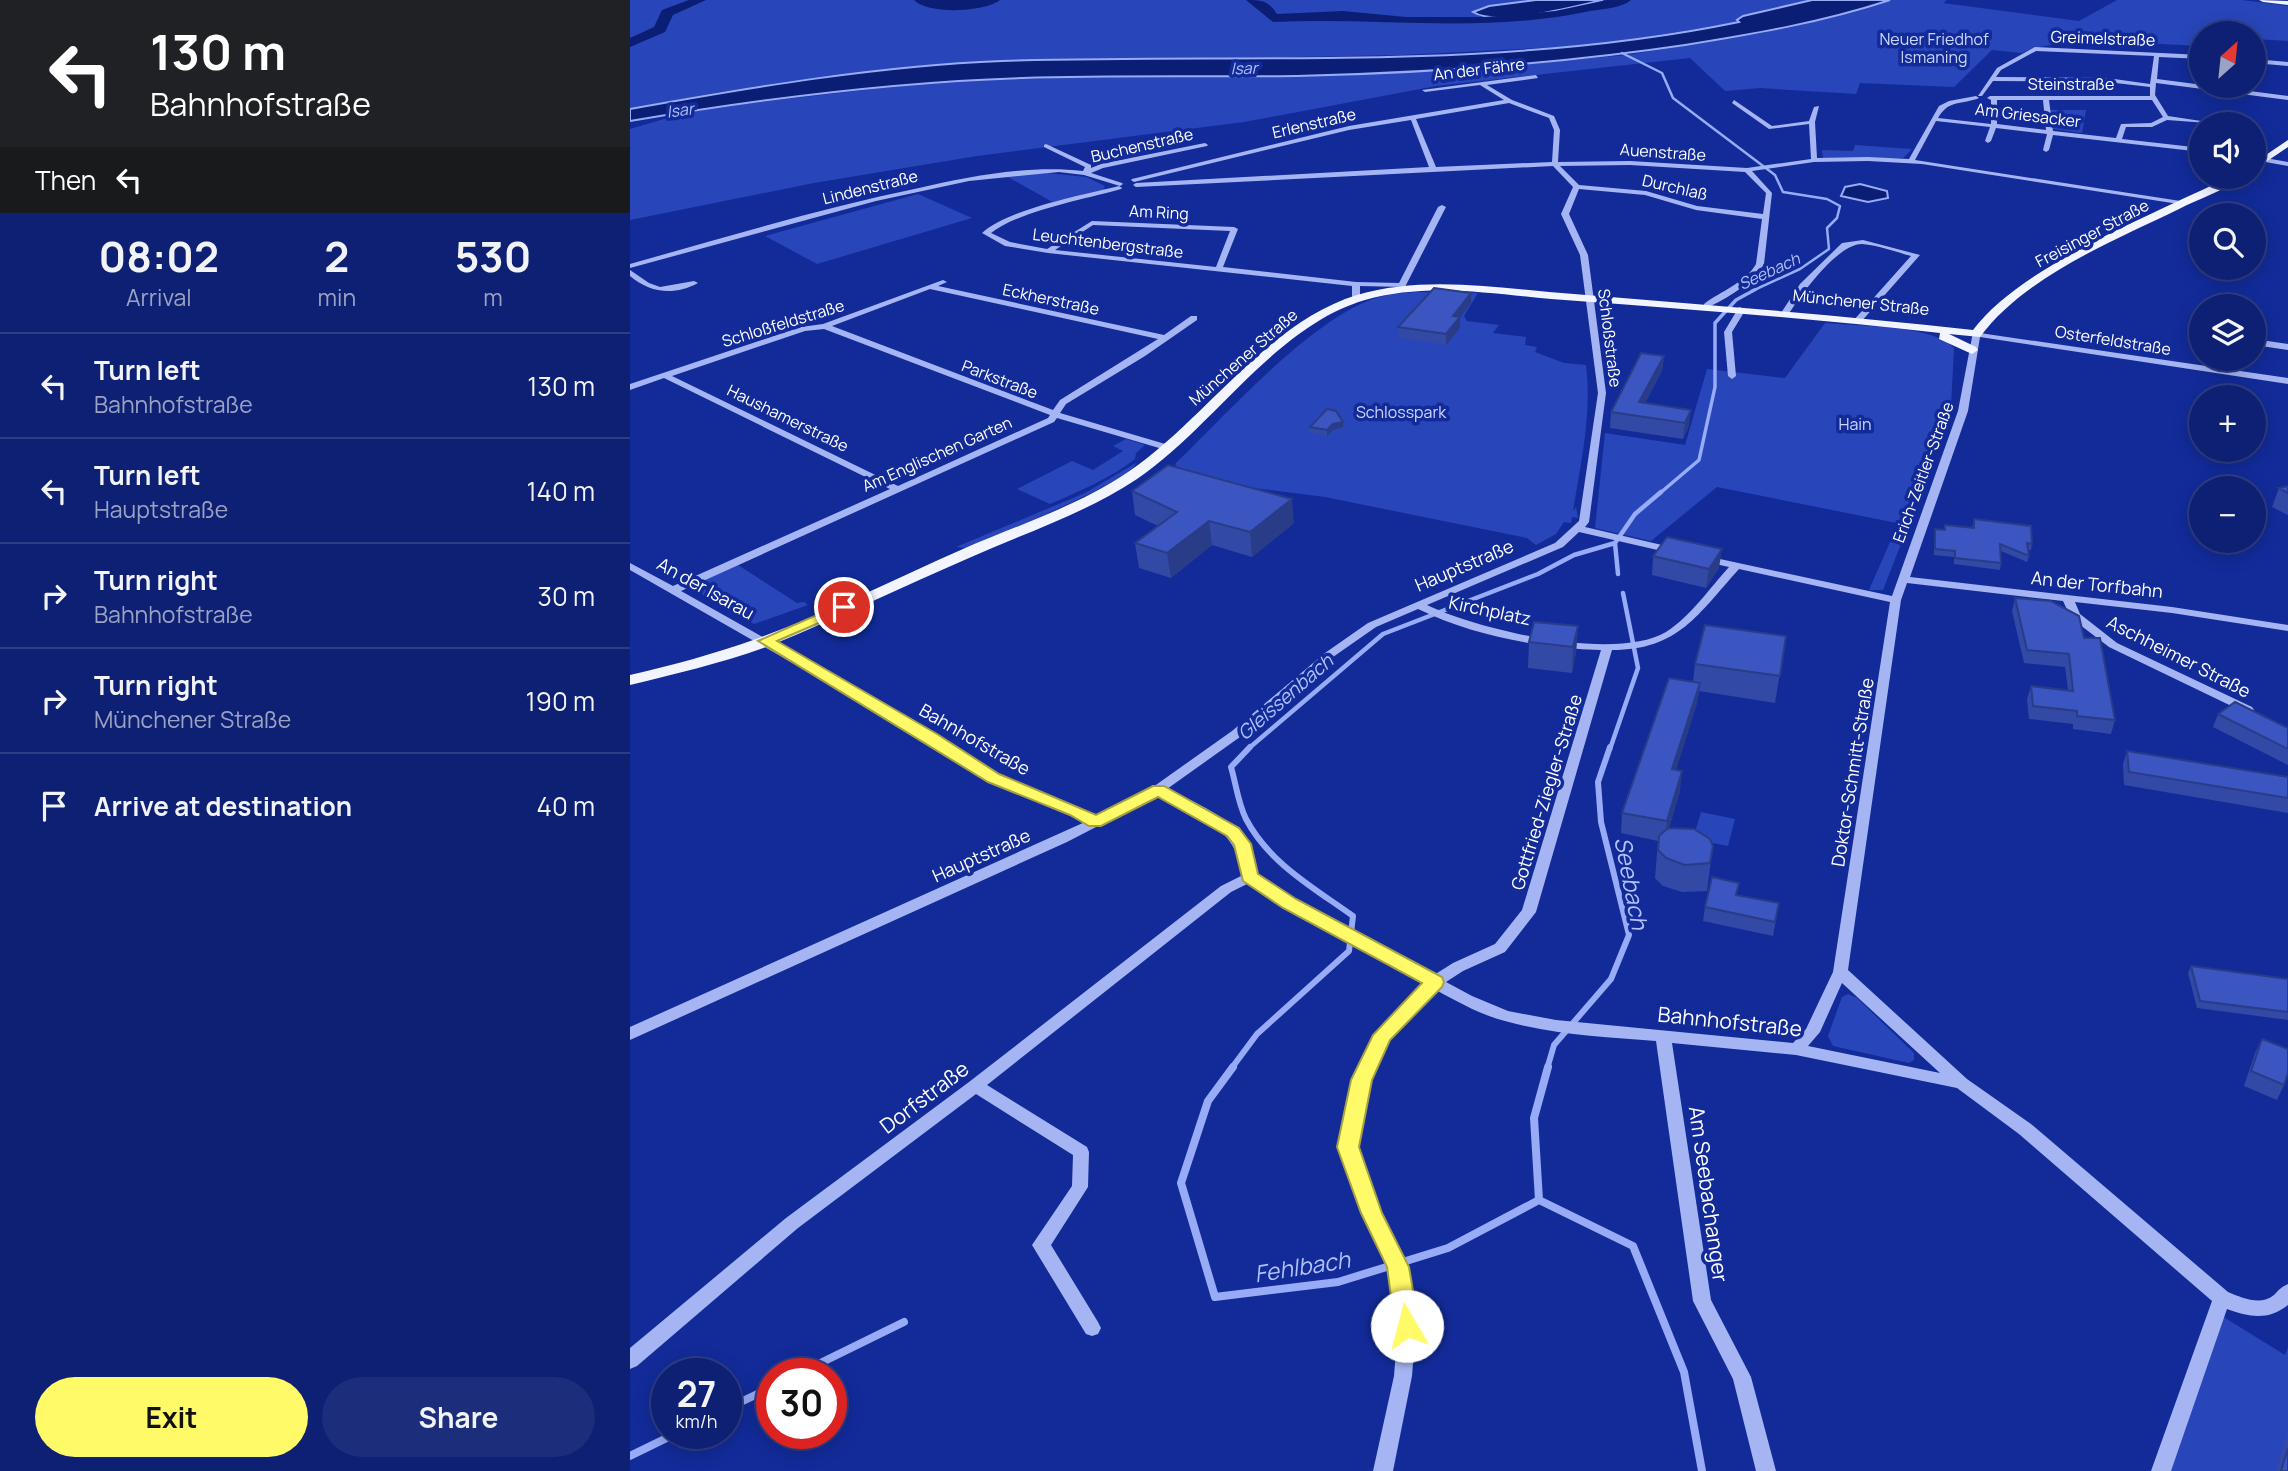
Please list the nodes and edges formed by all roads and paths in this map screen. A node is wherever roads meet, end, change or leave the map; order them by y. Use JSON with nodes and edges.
{"nodes":[{"id":1,"x":2263,"y":0,"type":"edge"},
{"id":2,"x":2288,"y":4,"type":"edge"},
{"id":3,"x":2157,"y":54,"type":"junction"},
{"id":4,"x":2189,"y":56,"type":"edge"},
{"id":5,"x":2266,"y":62,"type":"edge"},
{"id":6,"x":2288,"y":64,"type":"edge"},
{"id":7,"x":1536,"y":77,"type":"dead end"},
{"id":8,"x":1991,"y":79,"type":"junction"},
{"id":9,"x":1480,"y":83,"type":"junction"},
{"id":10,"x":2154,"y":84,"type":"junction"},
{"id":11,"x":1425,"y":90,"type":"dead end"},
{"id":12,"x":1978,"y":96,"type":"junction"},
{"id":13,"x":2153,"y":98,"type":"junction"},
{"id":14,"x":2288,"y":98,"type":"edge"},
{"id":15,"x":1992,"y":99,"type":"junction"},
{"id":16,"x":2046,"y":99,"type":"junction"},
{"id":17,"x":1510,"y":101,"type":"junction"},
{"id":18,"x":1734,"y":102,"type":"dead end"},
{"id":19,"x":1817,"y":107,"type":"dead end"},
{"id":20,"x":2166,"y":117,"type":"junction"},
{"id":21,"x":1413,"y":118,"type":"junction"},
{"id":22,"x":1934,"y":119,"type":"junction"},
{"id":23,"x":2189,"y":120,"type":"edge"},
{"id":24,"x":1812,"y":122,"type":"junction"},
{"id":25,"x":1994,"y":125,"type":"junction"},
{"id":26,"x":2049,"y":132,"type":"junction"},
{"id":27,"x":2119,"y":139,"type":"junction"},
{"id":28,"x":1988,"y":141,"type":"dead end"},
{"id":29,"x":2288,"y":143,"type":"edge"},
{"id":30,"x":1205,"y":145,"type":"dead end"},
{"id":31,"x":1046,"y":146,"type":"dead end"},
{"id":32,"x":2189,"y":148,"type":"edge"},
{"id":33,"x":2046,"y":150,"type":"dead end"},
{"id":34,"x":1814,"y":160,"type":"junction"},
{"id":35,"x":2267,"y":160,"type":"joint"},
{"id":36,"x":1911,"y":161,"type":"junction"},
{"id":37,"x":1555,"y":164,"type":"junction"},
{"id":38,"x":2288,"y":164,"type":"edge"},
{"id":39,"x":1433,"y":169,"type":"junction"},
{"id":40,"x":1747,"y":170,"type":"junction"},
{"id":41,"x":1085,"y":173,"type":"junction"},
{"id":42,"x":1122,"y":185,"type":"junction"},
{"id":43,"x":1577,"y":187,"type":"junction"},
{"id":44,"x":2212,"y":189,"type":"edge"},
{"id":45,"x":2185,"y":203,"type":"junction"},
{"id":46,"x":1442,"y":207,"type":"dead end"},
{"id":47,"x":1766,"y":217,"type":"junction"},
{"id":48,"x":1048,"y":251,"type":"junction"},
{"id":49,"x":1916,"y":255,"type":"joint"},
{"id":50,"x":630,"y":267,"type":"edge"},
{"id":51,"x":1219,"y":269,"type":"junction"},
{"id":52,"x":630,"y":272,"type":"edge"},
{"id":53,"x":943,"y":282,"type":"dead end"},
{"id":54,"x":694,"y":283,"type":"dead end"},
{"id":55,"x":1356,"y":284,"type":"junction"},
{"id":56,"x":1402,"y":285,"type":"junction"},
{"id":57,"x":930,"y":287,"type":"junction"},
{"id":58,"x":1414,"y":289,"type":"junction"},
{"id":59,"x":1356,"y":299,"type":"junction"},
{"id":60,"x":1589,"y":299,"type":"junction"},
{"id":61,"x":1712,"y":307,"type":"junction"},
{"id":62,"x":1738,"y":309,"type":"junction"},
{"id":63,"x":1785,"y":313,"type":"junction"},
{"id":64,"x":1194,"y":318,"type":"dead end"},
{"id":65,"x":1857,"y":321,"type":"junction"},
{"id":66,"x":825,"y":326,"type":"junction"},
{"id":67,"x":1916,"y":327,"type":"junction"},
{"id":68,"x":1976,"y":334,"type":"junction"},
{"id":69,"x":1166,"y":338,"type":"junction"},
{"id":70,"x":2266,"y":344,"type":"edge"},
{"id":71,"x":2288,"y":348,"type":"edge"},
{"id":72,"x":1972,"y":350,"type":"junction"},
{"id":73,"x":664,"y":375,"type":"junction"},
{"id":74,"x":1732,"y":376,"type":"dead end"},
{"id":75,"x":2288,"y":381,"type":"edge"},
{"id":76,"x":630,"y":387,"type":"edge"},
{"id":77,"x":1055,"y":415,"type":"junction"},
{"id":78,"x":1169,"y":448,"type":"junction"},
{"id":79,"x":897,"y":489,"type":"junction"},
{"id":80,"x":1580,"y":529,"type":"junction"},
{"id":81,"x":1594,"y":532,"type":"joint"},
{"id":82,"x":1683,"y":553,"type":"edge"},
{"id":83,"x":1696,"y":556,"type":"edge"},
{"id":84,"x":630,"y":566,"type":"edge"},
{"id":85,"x":1736,"y":566,"type":"junction"},
{"id":86,"x":1902,"y":579,"type":"junction"},
{"id":87,"x":674,"y":590,"type":"junction"},
{"id":88,"x":2068,"y":599,"type":"junction"},
{"id":89,"x":1896,"y":600,"type":"junction"},
{"id":90,"x":1426,"y":610,"type":"junction"},
{"id":91,"x":2288,"y":628,"type":"edge"},
{"id":92,"x":766,"y":641,"type":"junction"},
{"id":93,"x":1606,"y":648,"type":"junction"},
{"id":94,"x":630,"y":680,"type":"edge"},
{"id":95,"x":2264,"y":718,"type":"edge"},
{"id":96,"x":1158,"y":790,"type":"junction"},
{"id":97,"x":1095,"y":822,"type":"junction"},
{"id":98,"x":1250,"y":877,"type":"junction"},
{"id":99,"x":1840,"y":972,"type":"junction"},
{"id":100,"x":1435,"y":982,"type":"junction"},
{"id":101,"x":630,"y":1034,"type":"edge"},
{"id":102,"x":1663,"y":1037,"type":"junction"},
{"id":103,"x":1796,"y":1049,"type":"junction"},
{"id":104,"x":1961,"y":1083,"type":"junction"},
{"id":105,"x":975,"y":1086,"type":"junction"},
{"id":106,"x":2288,"y":1292,"type":"edge"},
{"id":107,"x":2222,"y":1298,"type":"junction"},
{"id":108,"x":1091,"y":1328,"type":"dead end"},
{"id":109,"x":630,"y":1360,"type":"edge"},
{"id":110,"x":1383,"y":1471,"type":"edge"},
{"id":111,"x":1766,"y":1471,"type":"edge"},
{"id":112,"x":2161,"y":1471,"type":"edge"}],
"edges":[{"from":1,"to":2,"type":"main road"},
{"from":3,"to":4,"type":"street","name":"Greimelstraße"},
{"from":3,"to":8,"type":"street","name":"Greimelstraße"},
{"from":3,"to":10,"type":"street"},
{"from":5,"to":6,"type":"street"},
{"from":7,"to":9,"type":"street","name":"An der Fähre"},
{"from":8,"to":10,"type":"street"},
{"from":8,"to":12,"type":"street","name":"Greimelstraße"},
{"from":9,"to":11,"type":"street","name":"An der Fähre"},
{"from":9,"to":17,"type":"street"},
{"from":10,"to":13,"type":"street"},
{"from":10,"to":14,"type":"street"},
{"from":12,"to":15,"type":"street","name":"Steinstraße"},
{"from":12,"to":22,"type":"street"},
{"from":13,"to":16,"type":"street","name":"Steinstraße"},
{"from":13,"to":20,"type":"street"},
{"from":15,"to":16,"type":"street","name":"Steinstraße"},
{"from":15,"to":25,"type":"street"},
{"from":16,"to":26,"type":"street"},
{"from":17,"to":21,"type":"street","name":"Erlenstraße"},
{"from":17,"to":37,"type":"street"},
{"from":18,"to":24,"type":"street"},
{"from":19,"to":24,"type":"street"},
{"from":20,"to":23,"type":"street"},
{"from":20,"to":27,"type":"street"},
{"from":21,"to":39,"type":"street"},
{"from":21,"to":42,"type":"street","name":"Erlenstraße"},
{"from":22,"to":25,"type":"street","name":"Am Griesacker"},
{"from":22,"to":36,"type":"street"},
{"from":24,"to":34,"type":"street"},
{"from":25,"to":26,"type":"street","name":"Am Griesacker"},
{"from":25,"to":28,"type":"street"},
{"from":26,"to":27,"type":"street","name":"Am Griesacker"},
{"from":26,"to":33,"type":"street"},
{"from":27,"to":32,"type":"street","name":"Am Griesacker"},
{"from":29,"to":35,"type":"main road"},
{"from":30,"to":41,"type":"street","name":"Buchenstraße"},
{"from":31,"to":41,"type":"street"},
{"from":34,"to":36,"type":"street","name":"Auenstraße"},
{"from":34,"to":40,"type":"street","name":"Auenstraße"},
{"from":35,"to":38,"type":"street"},
{"from":36,"to":45,"type":"street","name":"Auenstraße"},
{"from":37,"to":39,"type":"street","name":"Auenstraße"},
{"from":37,"to":40,"type":"street","name":"Auenstraße"},
{"from":37,"to":43,"type":"street"},
{"from":39,"to":42,"type":"street","name":"Auenstraße"},
{"from":40,"to":47,"type":"street"},
{"from":41,"to":42,"type":"street","name":"Lindenstraße"},
{"from":41,"to":50,"type":"street","name":"Lindenstraße"},
{"from":42,"to":48,"type":"street","name":"Leuchtenbergstraße"},
{"from":43,"to":47,"type":"street","name":"Durchlaß"},
{"from":43,"to":60,"type":"street","name":"Schloßstraße"},
{"from":44,"to":45,"type":"main road","name":"Freisinger Straße"},
{"from":45,"to":68,"type":"main road","name":"Freisinger Straße"},
{"from":46,"to":56,"type":"street"},
{"from":47,"to":61,"type":"street"},
{"from":48,"to":51,"type":"street","name":"Leuchtenbergstraße"},
{"from":48,"to":51,"type":"street","name":"Am Ring"},
{"from":49,"to":63,"type":"street"},
{"from":49,"to":65,"type":"street"},
{"from":51,"to":55,"type":"street","name":"Leuchtenbergstraße"},
{"from":52,"to":54,"type":"street"},
{"from":53,"to":57,"type":"street","name":"Schloßfeldstraße"},
{"from":55,"to":56,"type":"street","name":"Leuchtenbergstraße"},
{"from":55,"to":59,"type":"street"},
{"from":56,"to":58,"type":"street"},
{"from":57,"to":66,"type":"street","name":"Schloßfeldstraße"},
{"from":57,"to":69,"type":"street","name":"Eckherstraße"},
{"from":58,"to":59,"type":"main road","name":"Münchener Straße"},
{"from":58,"to":60,"type":"main road","name":"Münchener Straße"},
{"from":59,"to":78,"type":"main road","name":"Münchener Straße"},
{"from":60,"to":61,"type":"main road","name":"Münchener Straße"},
{"from":60,"to":80,"type":"street","name":"Schloßstraße"},
{"from":61,"to":62,"type":"main road","name":"Münchener Straße"},
{"from":62,"to":63,"type":"main road","name":"Münchener Straße"},
{"from":62,"to":74,"type":"street"},
{"from":63,"to":65,"type":"main road","name":"Münchener Straße"},
{"from":64,"to":69,"type":"street","name":"Am Englischen Garten"},
{"from":65,"to":67,"type":"main road","name":"Münchener Straße"},
{"from":66,"to":73,"type":"street","name":"Schloßfeldstraße"},
{"from":66,"to":77,"type":"street","name":"Parkstraße"},
{"from":67,"to":68,"type":"main road","name":"Münchener Straße"},
{"from":67,"to":72,"type":"main road"},
{"from":68,"to":72,"type":"street","name":"Erich-Zeitler-Straße"},
{"from":68,"to":75,"type":"street","name":"Osterfeldstraße"},
{"from":69,"to":77,"type":"street","name":"Am Englischen Garten"},
{"from":70,"to":71,"type":"street"},
{"from":72,"to":86,"type":"street","name":"Erich-Zeitler-Straße"},
{"from":73,"to":76,"type":"street","name":"Schloßfeldstraße"},
{"from":73,"to":79,"type":"street","name":"Haushamerstraße"},
{"from":77,"to":78,"type":"street","name":"Parkstraße"},
{"from":77,"to":79,"type":"street","name":"Am Englischen Garten"},
{"from":78,"to":92,"type":"main road","name":"Münchener Straße"},
{"from":79,"to":87,"type":"street","name":"Am Englischen Garten"},
{"from":80,"to":81,"type":"street"},
{"from":80,"to":90,"type":"street","name":"Hauptstraße"},
{"from":81,"to":82,"type":"street"},
{"from":83,"to":85,"type":"street"},
{"from":84,"to":87,"type":"street","name":"An der Isarau"},
{"from":85,"to":89,"type":"street"},
{"from":85,"to":93,"type":"street","name":"Kirchplatz"},
{"from":86,"to":88,"type":"street","name":"An der Torfbahn"},
{"from":86,"to":89,"type":"street","name":"Doktor-Schmitt-Straße"},
{"from":87,"to":92,"type":"street","name":"An der Isarau"},
{"from":88,"to":91,"type":"street","name":"An der Torfbahn"},
{"from":88,"to":95,"type":"street","name":"Aschheimer Straße"},
{"from":89,"to":99,"type":"street","name":"Doktor-Schmitt-Straße"},
{"from":90,"to":93,"type":"street","name":"Kirchplatz"},
{"from":90,"to":96,"type":"street","name":"Hauptstraße"},
{"from":92,"to":94,"type":"main road","name":"Münchener Straße"},
{"from":92,"to":97,"type":"street","name":"Bahnhofstraße"},
{"from":93,"to":100,"type":"street","name":"Gottfried-Ziegler-Straße"},
{"from":96,"to":97,"type":"street","name":"Hauptstraße"},
{"from":96,"to":98,"type":"street"},
{"from":97,"to":101,"type":"street","name":"Hauptstraße"},
{"from":98,"to":100,"type":"street","name":"Bahnhofstraße"},
{"from":98,"to":105,"type":"street","name":"Dorfstraße"},
{"from":99,"to":103,"type":"street","name":"Doktor-Schmitt-Straße"},
{"from":99,"to":104,"type":"street"},
{"from":100,"to":102,"type":"street","name":"Bahnhofstraße"},
{"from":100,"to":110,"type":"street","name":"Gottfried-Ziegler-Straße"},
{"from":102,"to":103,"type":"street","name":"Bahnhofstraße"},
{"from":102,"to":111,"type":"street","name":"Am Seebachanger"},
{"from":103,"to":104,"type":"street","name":"Bahnhofstraße"},
{"from":104,"to":107,"type":"street","name":"Bahnhofstraße"},
{"from":105,"to":108,"type":"street"},
{"from":105,"to":109,"type":"street","name":"Dorfstraße"},
{"from":106,"to":107,"type":"street","name":"Bahnhofstraße"},
{"from":107,"to":112,"type":"street"}]}
